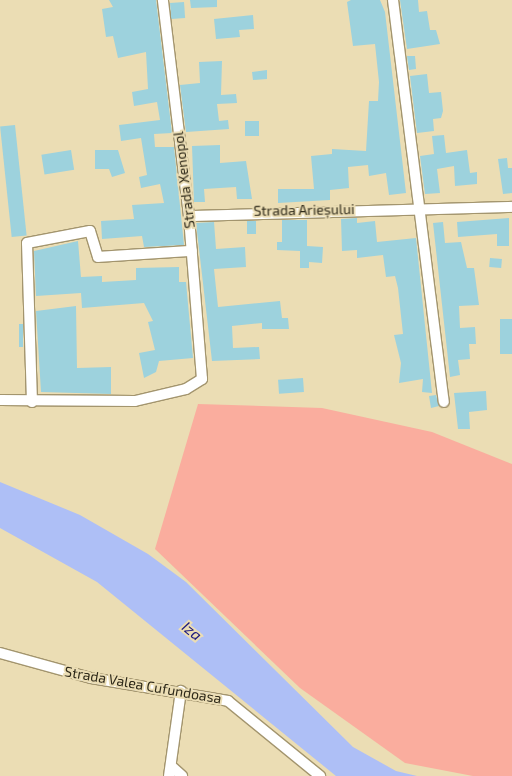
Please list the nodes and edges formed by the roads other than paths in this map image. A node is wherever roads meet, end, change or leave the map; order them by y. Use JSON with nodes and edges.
{"nodes":[{"id":1,"x":163,"y":0,"type":"edge"},
{"id":2,"x":393,"y":0,"type":"edge"},
{"id":3,"x":512,"y":207,"type":"edge"},
{"id":4,"x":419,"y":210,"type":"junction"},
{"id":5,"x":189,"y":216,"type":"junction"},
{"id":6,"x":192,"y":251,"type":"junction"},
{"id":7,"x":0,"y":400,"type":"edge"},
{"id":8,"x":32,"y":402,"type":"junction"},
{"id":9,"x":444,"y":402,"type":"dead end"},
{"id":10,"x":0,"y":653,"type":"edge"},
{"id":11,"x":181,"y":690,"type":"junction"},
{"id":12,"x":170,"y":771,"type":"edge"},
{"id":13,"x":182,"y":776,"type":"edge"},
{"id":14,"x":320,"y":776,"type":"edge"}],
"edges":[{"from":1,"to":5,"type":"street","name":"Strada Xenopol"},
{"from":2,"to":4,"type":"street"},
{"from":3,"to":4,"type":"street","name":"Strada Arieșului"},
{"from":4,"to":5,"type":"street","name":"Strada Arieșului"},
{"from":4,"to":9,"type":"street"},
{"from":5,"to":6,"type":"street","name":"Strada Xenopol"},
{"from":6,"to":8,"type":"street","name":"Strada Xenopol"},
{"from":6,"to":8,"type":"street"},
{"from":7,"to":8,"type":"street"},
{"from":10,"to":11,"type":"street","name":"Strada Valea Cufundoasa"},
{"from":11,"to":12,"type":"street"},
{"from":11,"to":14,"type":"street","name":"Strada Valea Cufundoasa"},
{"from":12,"to":13,"type":"street"}]}
